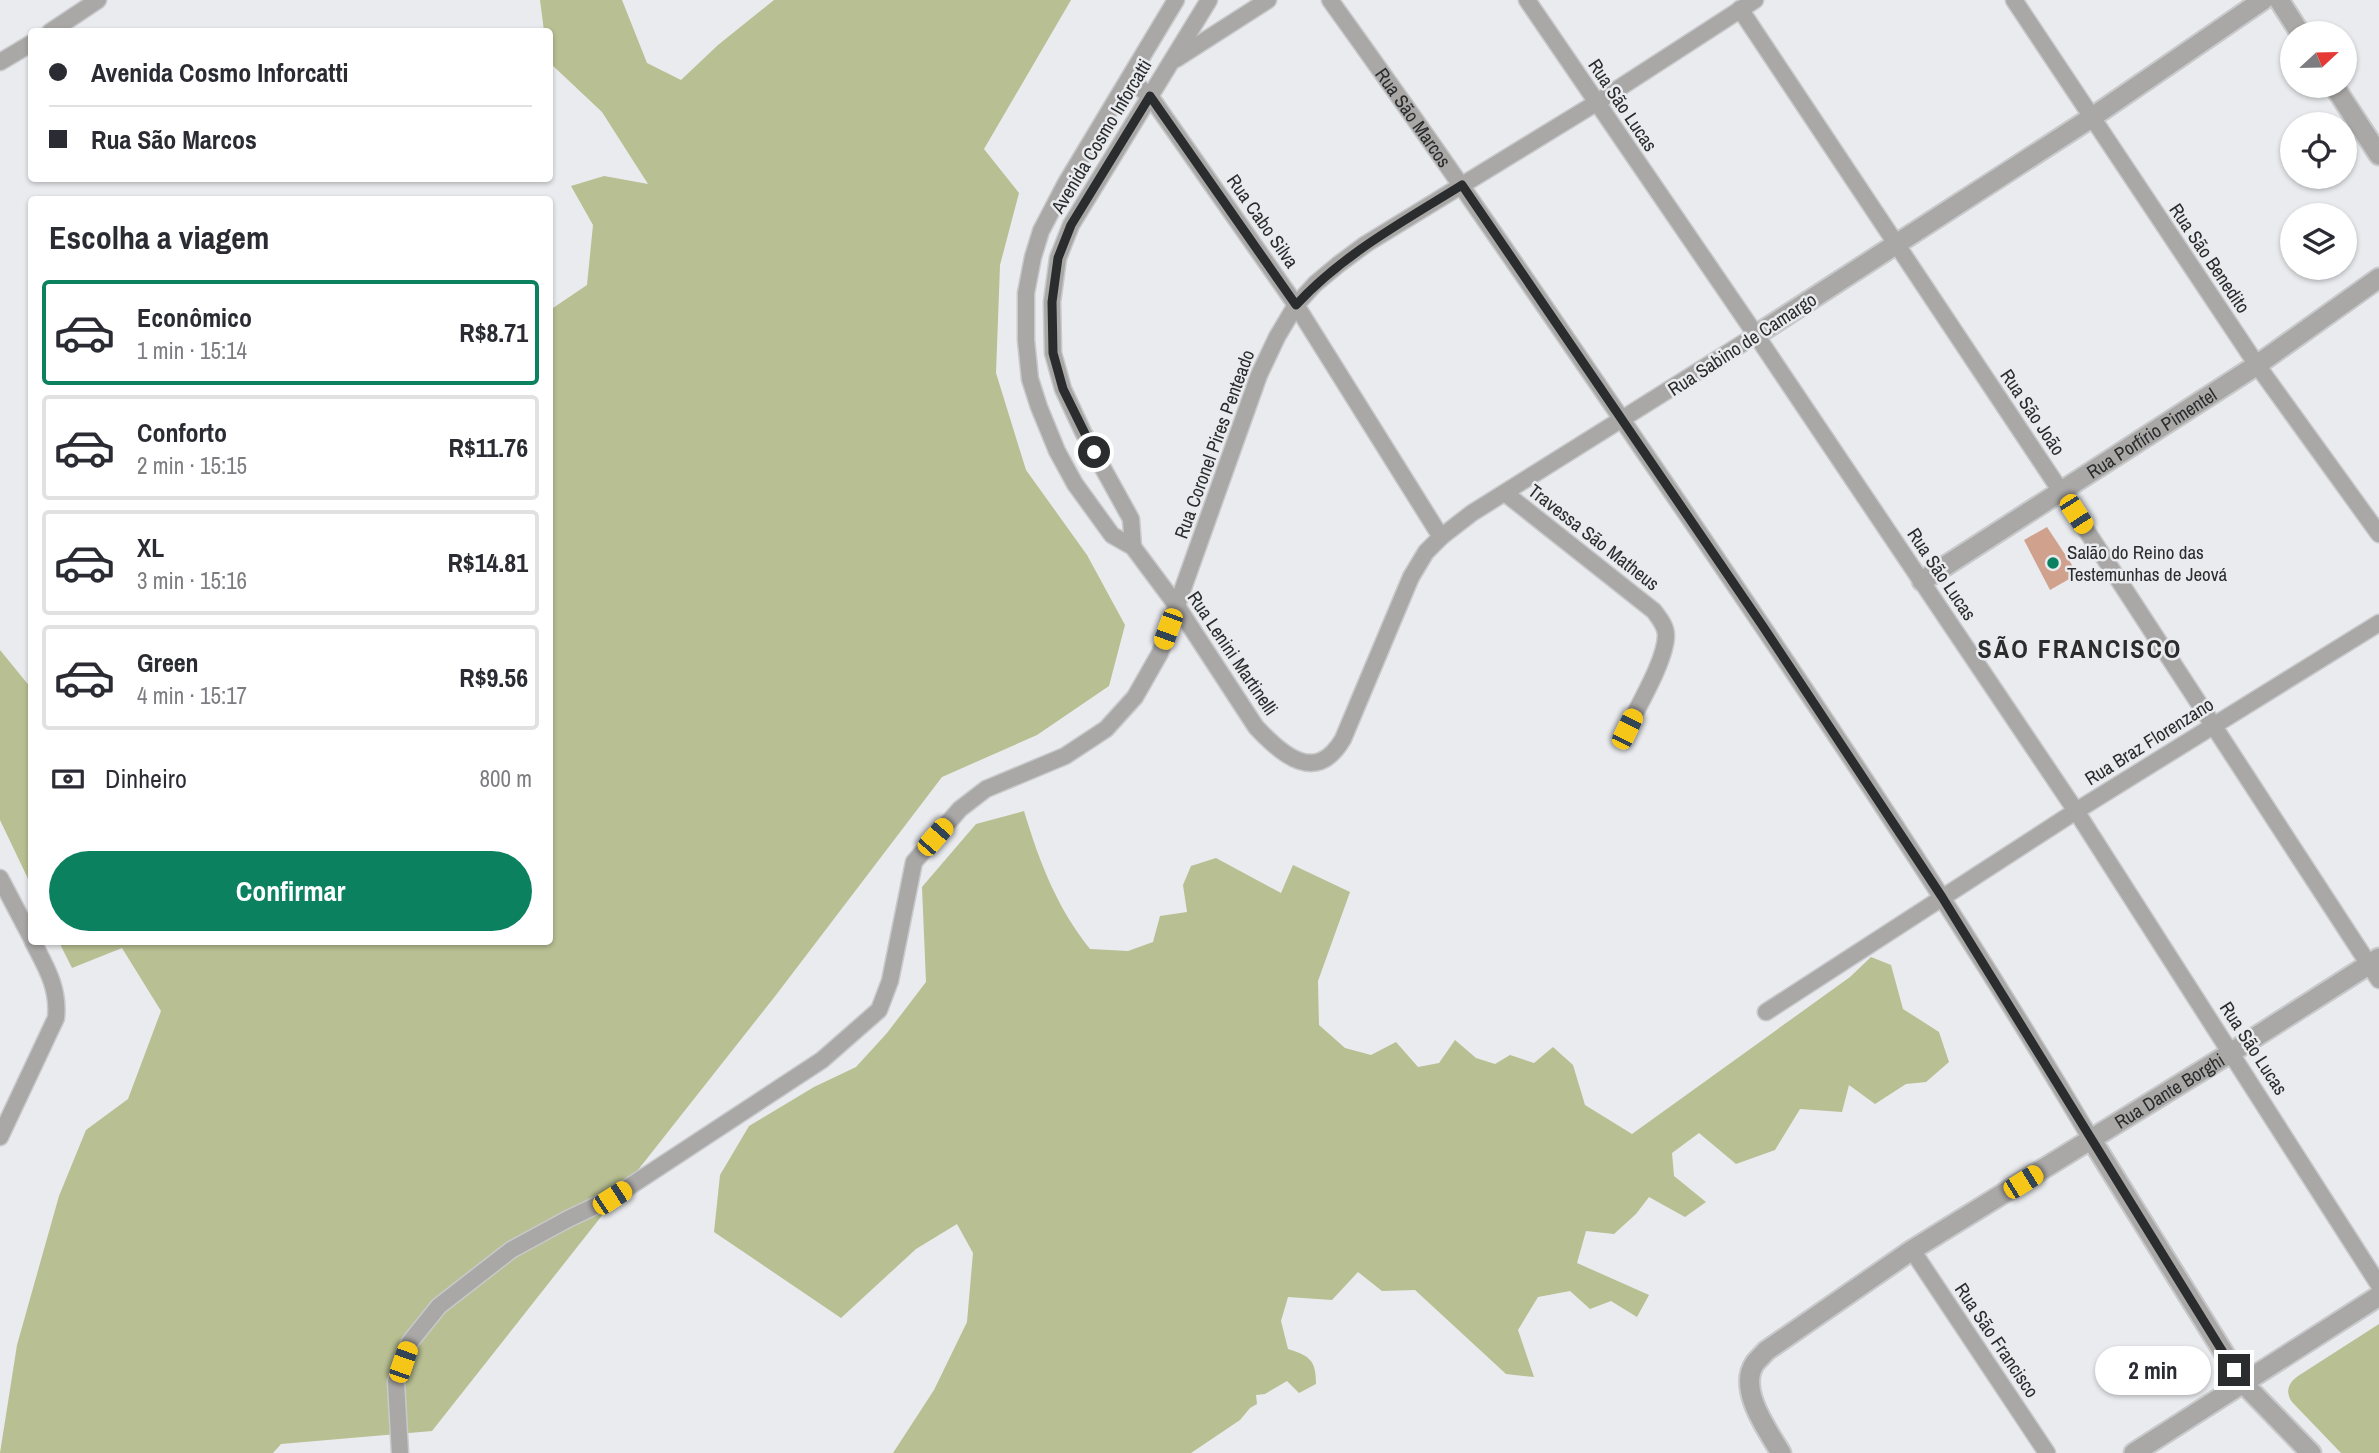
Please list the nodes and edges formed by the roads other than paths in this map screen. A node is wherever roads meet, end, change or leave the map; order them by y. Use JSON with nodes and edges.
{"nodes":[{"id":1,"x":98,"y":0,"type":"edge"},
{"id":2,"x":1176,"y":0,"type":"edge"},
{"id":3,"x":1209,"y":0,"type":"edge"},
{"id":4,"x":1268,"y":0,"type":"edge"},
{"id":5,"x":1331,"y":0,"type":"edge"},
{"id":6,"x":1527,"y":0,"type":"edge"},
{"id":7,"x":1755,"y":0,"type":"edge"},
{"id":8,"x":2014,"y":0,"type":"edge"},
{"id":9,"x":2263,"y":0,"type":"edge"},
{"id":10,"x":2279,"y":0,"type":"edge"},
{"id":11,"x":1741,"y":9,"type":"junction"},
{"id":12,"x":2292,"y":21,"type":"edge"},
{"id":13,"x":56,"y":28,"type":"edge"},
{"id":14,"x":28,"y":45,"type":"edge"},
{"id":15,"x":0,"y":62,"type":"edge"},
{"id":16,"x":1170,"y":62,"type":"junction"},
{"id":17,"x":1129,"y":79,"type":"junction"},
{"id":18,"x":1150,"y":96,"type":"junction"},
{"id":19,"x":2342,"y":98,"type":"edge"},
{"id":20,"x":1596,"y":103,"type":"junction"},
{"id":21,"x":2091,"y":118,"type":"junction"},
{"id":22,"x":2379,"y":155,"type":"edge"},
{"id":23,"x":1462,"y":185,"type":"junction"},
{"id":24,"x":1895,"y":244,"type":"junction"},
{"id":25,"x":2379,"y":278,"type":"edge"},
{"id":26,"x":1296,"y":305,"type":"junction"},
{"id":27,"x":1756,"y":335,"type":"junction"},
{"id":28,"x":2257,"y":365,"type":"junction"},
{"id":29,"x":1622,"y":420,"type":"junction"},
{"id":30,"x":1505,"y":493,"type":"junction"},
{"id":31,"x":2062,"y":493,"type":"junction"},
{"id":32,"x":2379,"y":534,"type":"edge"},
{"id":33,"x":1441,"y":537,"type":"junction"},
{"id":34,"x":1133,"y":547,"type":"junction"},
{"id":35,"x":1922,"y":582,"type":"junction"},
{"id":36,"x":1177,"y":606,"type":"junction"},
{"id":37,"x":2379,"y":623,"type":"edge"},
{"id":38,"x":2214,"y":725,"type":"junction"},
{"id":39,"x":1627,"y":729,"type":"dead end"},
{"id":40,"x":1312,"y":764,"type":"joint"},
{"id":41,"x":2076,"y":811,"type":"junction"},
{"id":42,"x":0,"y":878,"type":"edge"},
{"id":43,"x":1942,"y":897,"type":"junction"},
{"id":44,"x":28,"y":932,"type":"edge"},
{"id":45,"x":35,"y":945,"type":"edge"},
{"id":46,"x":2375,"y":968,"type":"edge"},
{"id":47,"x":1766,"y":1012,"type":"dead end"},
{"id":48,"x":2232,"y":1052,"type":"junction"},
{"id":49,"x":0,"y":1137,"type":"edge"},
{"id":50,"x":2091,"y":1139,"type":"junction"},
{"id":51,"x":1912,"y":1250,"type":"junction"},
{"id":52,"x":2379,"y":1285,"type":"edge"},
{"id":53,"x":2379,"y":1296,"type":"edge"},
{"id":54,"x":2242,"y":1382,"type":"junction"},
{"id":55,"x":400,"y":1453,"type":"edge"},
{"id":56,"x":1781,"y":1453,"type":"edge"},
{"id":57,"x":2047,"y":1453,"type":"edge"},
{"id":58,"x":2134,"y":1453,"type":"edge"},
{"id":59,"x":2311,"y":1453,"type":"edge"}],
"edges":[{"from":1,"to":13,"type":"street"},
{"from":2,"to":17,"type":"street","name":"Avenida Cosmo Inforcatti"},
{"from":3,"to":16,"type":"street","name":"Avenida Cosmo Inforcatti"},
{"from":4,"to":16,"type":"street"},
{"from":5,"to":23,"type":"street","name":"Rua São Marcos"},
{"from":6,"to":20,"type":"street","name":"Rua São Lucas"},
{"from":7,"to":11,"type":"street","name":"Rua Coronel Pires Penteado"},
{"from":8,"to":21,"type":"street","name":"Rua São Benedito"},
{"from":9,"to":21,"type":"street","name":"Rua Sabino de Camargo"},
{"from":10,"to":12,"type":"street"},
{"from":11,"to":20,"type":"street","name":"Rua Coronel Pires Penteado"},
{"from":11,"to":24,"type":"street","name":"Rua São João"},
{"from":14,"to":15,"type":"street"},
{"from":16,"to":18,"type":"street","name":"Avenida Cosmo Inforcatti"},
{"from":17,"to":18,"type":"street","name":"Rua Cabo Silva"},
{"from":17,"to":34,"type":"street","name":"Avenida Cosmo Inforcatti"},
{"from":18,"to":26,"type":"street","name":"Rua Cabo Silva"},
{"from":18,"to":34,"type":"street","name":"Avenida Cosmo Inforcatti"},
{"from":19,"to":22,"type":"street"},
{"from":20,"to":23,"type":"street","name":"Rua Coronel Pires Penteado"},
{"from":20,"to":27,"type":"street","name":"Rua São Lucas"},
{"from":21,"to":24,"type":"street","name":"Rua Sabino de Camargo"},
{"from":21,"to":28,"type":"street","name":"Rua São Benedito"},
{"from":23,"to":26,"type":"street","name":"Rua Coronel Pires Penteado"},
{"from":23,"to":29,"type":"street","name":"Rua São Marcos"},
{"from":24,"to":27,"type":"street","name":"Rua Sabino de Camargo"},
{"from":24,"to":31,"type":"street","name":"Rua São João"},
{"from":25,"to":28,"type":"street","name":"Rua Porfírio Pimentel"},
{"from":26,"to":33,"type":"street","name":"Rua Cabo Silva"},
{"from":26,"to":36,"type":"street","name":"Rua Coronel Pires Penteado"},
{"from":27,"to":29,"type":"street","name":"Rua Sabino de Camargo"},
{"from":27,"to":35,"type":"street","name":"Rua São Lucas"},
{"from":28,"to":31,"type":"street","name":"Rua Porfírio Pimentel"},
{"from":28,"to":32,"type":"street","name":"Rua São Benedito"},
{"from":29,"to":30,"type":"street","name":"Rua Sabino de Camargo"},
{"from":29,"to":43,"type":"street","name":"Rua São Marcos"},
{"from":30,"to":33,"type":"street","name":"Rua Sabino de Camargo"},
{"from":30,"to":39,"type":"street","name":"Travessa São Matheus"},
{"from":31,"to":35,"type":"street","name":"Rua Porfírio Pimentel"},
{"from":31,"to":38,"type":"street","name":"Rua São João"},
{"from":33,"to":40,"type":"street","name":"Rua Sabino de Camargo"},
{"from":34,"to":36,"type":"street","name":"Rua Lenini Martinelli"},
{"from":35,"to":41,"type":"street","name":"Rua São Lucas"},
{"from":36,"to":40,"type":"street","name":"Rua Lenini Martinelli"},
{"from":36,"to":55,"type":"street","name":"Rua Coronel Pires Penteado"},
{"from":37,"to":38,"type":"street","name":"Rua Braz Florenzano"},
{"from":38,"to":41,"type":"street","name":"Rua Braz Florenzano"},
{"from":38,"to":46,"type":"street","name":"Rua São João"},
{"from":41,"to":43,"type":"street","name":"Rua Braz Florenzano"},
{"from":41,"to":48,"type":"street","name":"Rua São Lucas"},
{"from":42,"to":44,"type":"street"},
{"from":43,"to":47,"type":"street","name":"Rua Braz Florenzano"},
{"from":43,"to":50,"type":"street","name":"Rua São Marcos"},
{"from":45,"to":49,"type":"street"},
{"from":46,"to":48,"type":"street","name":"Rua Dante Borghi"},
{"from":48,"to":50,"type":"street","name":"Rua Dante Borghi"},
{"from":48,"to":52,"type":"street","name":"Rua São Lucas"},
{"from":50,"to":51,"type":"street","name":"Rua Dante Borghi"},
{"from":50,"to":54,"type":"street","name":"Rua São Marcos"},
{"from":51,"to":56,"type":"street","name":"Rua Dante Borghi"},
{"from":51,"to":57,"type":"street","name":"Rua São Francisco"},
{"from":53,"to":54,"type":"street"},
{"from":54,"to":58,"type":"street"},
{"from":54,"to":59,"type":"street","name":"Rua São Marcos"}]}
